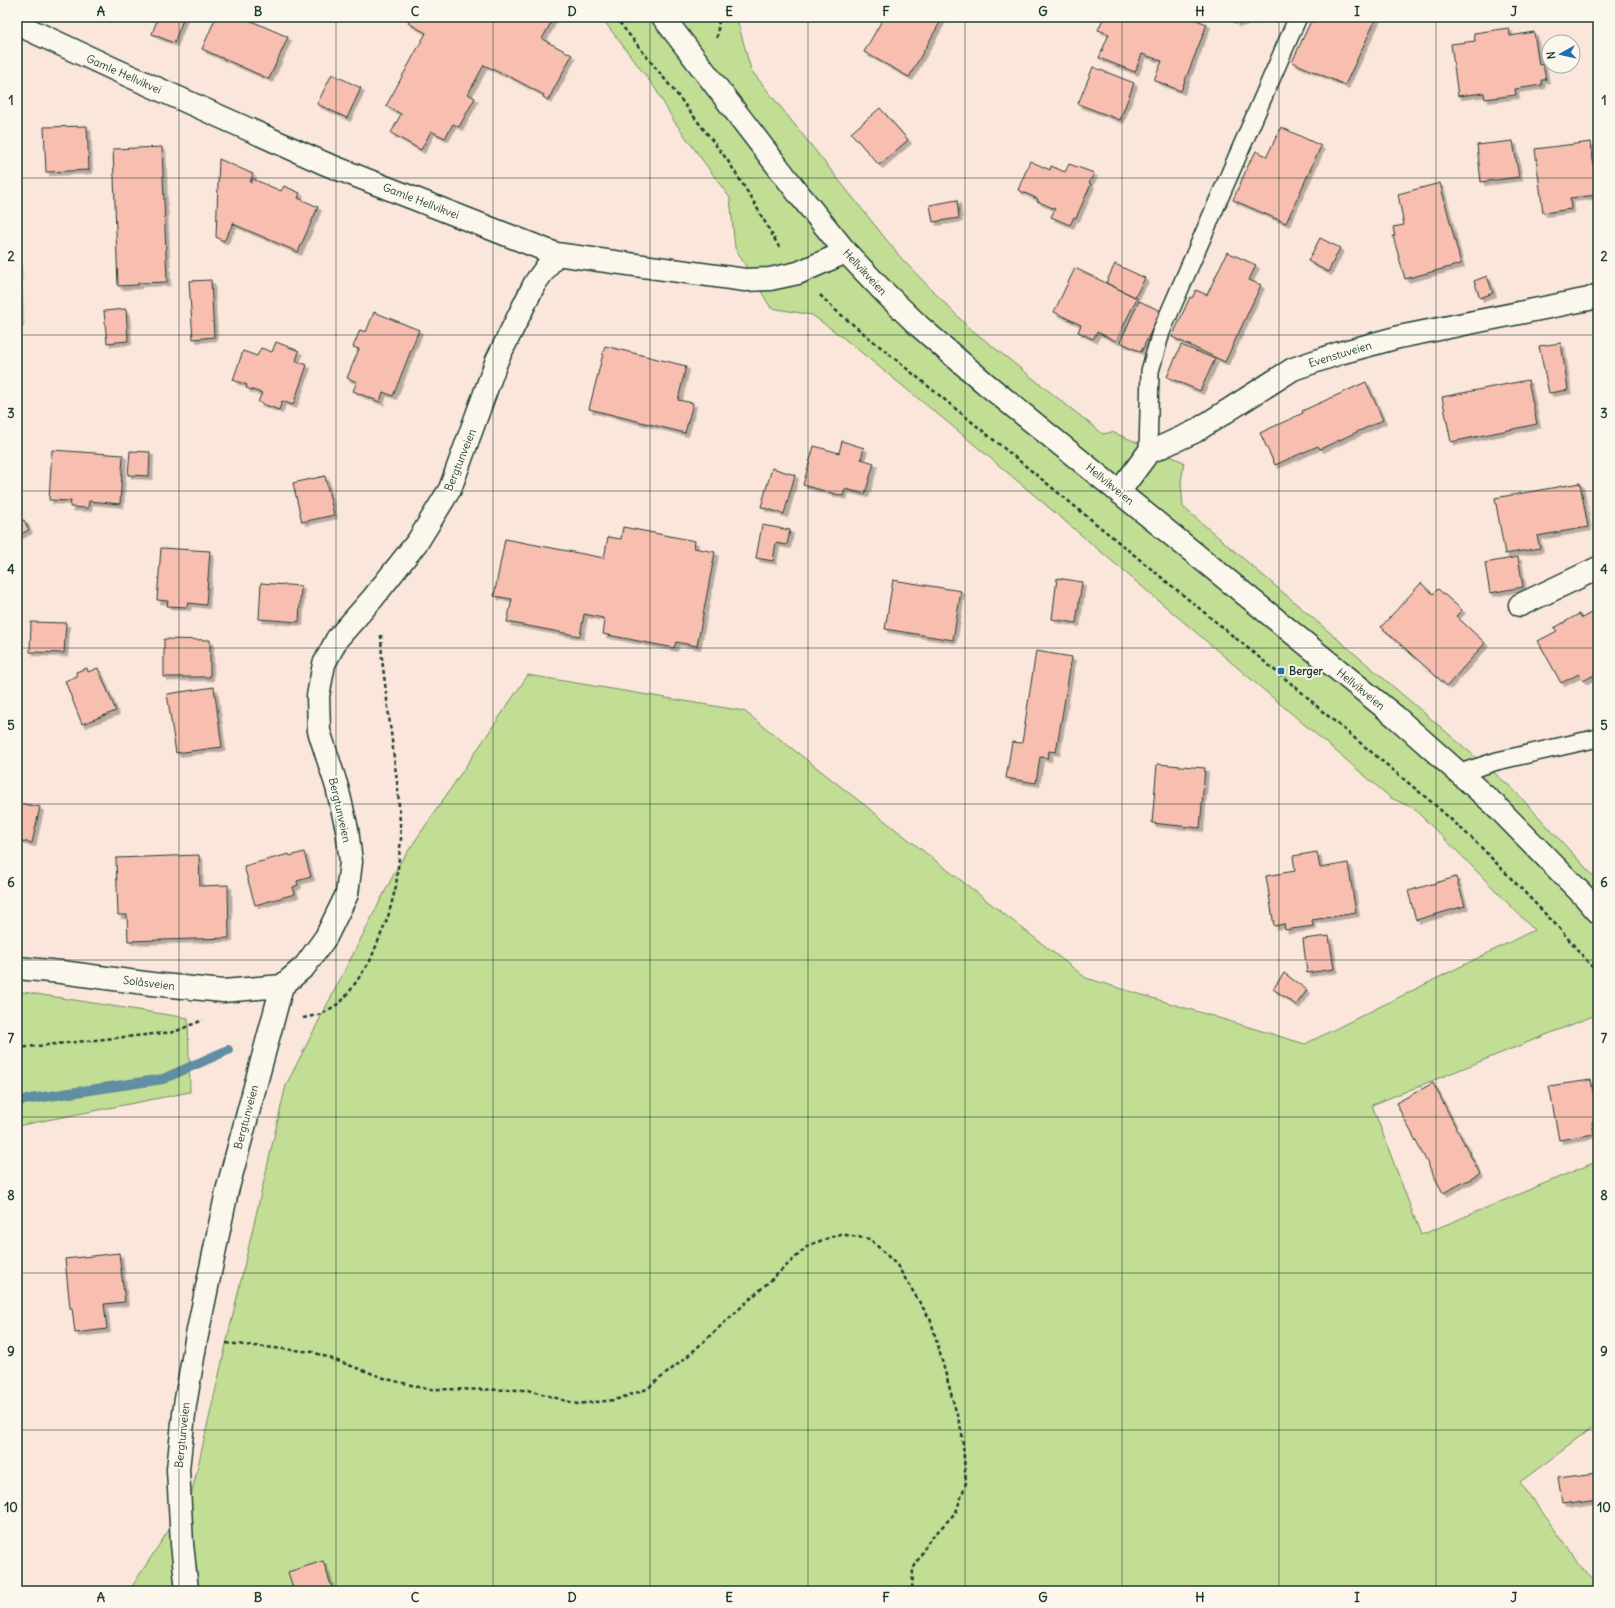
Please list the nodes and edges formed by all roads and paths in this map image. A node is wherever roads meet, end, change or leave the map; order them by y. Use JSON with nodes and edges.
{"nodes":[{"id":1,"x":1298,"y":17,"type":"edge"},
{"id":2,"x":668,"y":19,"type":"edge"},
{"id":3,"x":17,"y":24,"type":"edge"},
{"id":4,"x":846,"y":252,"type":"junction"},
{"id":5,"x":556,"y":254,"type":"junction"},
{"id":6,"x":1598,"y":295,"type":"edge"},
{"id":7,"x":1148,"y":453,"type":"junction"},
{"id":8,"x":1016,"y":459,"type":"dead end"},
{"id":9,"x":1119,"y":492,"type":"junction"},
{"id":10,"x":1598,"y":568,"type":"edge"},
{"id":11,"x":1520,"y":605,"type":"dead end"},
{"id":12,"x":1598,"y":738,"type":"edge"},
{"id":13,"x":1460,"y":773,"type":"junction"},
{"id":14,"x":1598,"y":912,"type":"edge"},
{"id":15,"x":17,"y":968,"type":"edge"},
{"id":16,"x":1598,"y":974,"type":"edge"},
{"id":17,"x":282,"y":986,"type":"junction"},
{"id":18,"x":223,"y":991,"type":"junction"},
{"id":19,"x":17,"y":1048,"type":"edge"},
{"id":20,"x":196,"y":1340,"type":"junction"},
{"id":21,"x":188,"y":1591,"type":"edge"},
{"id":22,"x":912,"y":1591,"type":"edge"}],
"edges":[{"from":1,"to":7,"type":"lane"},
{"from":2,"to":4,"type":"street","name":"Hellvikveien"},
{"from":3,"to":5,"type":"street","name":"Gamle Hellvikvei"},
{"from":4,"to":5,"type":"street","name":"Gamle Hellvikvei"},
{"from":4,"to":9,"type":"street","name":"Hellvikveien"},
{"from":5,"to":17,"type":"street","name":"Bergtunveien"},
{"from":6,"to":7,"type":"street","name":"Evenstuveien"},
{"from":7,"to":9,"type":"street","name":"Evenstuveien"},
{"from":8,"to":16,"type":"path"},
{"from":9,"to":13,"type":"street","name":"Hellvikveien"},
{"from":10,"to":11,"type":"street"},
{"from":12,"to":13,"type":"lane"},
{"from":13,"to":14,"type":"street","name":"Hellvikveien"},
{"from":15,"to":18,"type":"street","name":"Solåsveien"},
{"from":17,"to":18,"type":"street","name":"Solåsveien"},
{"from":17,"to":20,"type":"street","name":"Bergtunveien"},
{"from":18,"to":19,"type":"path"},
{"from":20,"to":21,"type":"street","name":"Bergtunveien"},
{"from":20,"to":22,"type":"path"}]}
